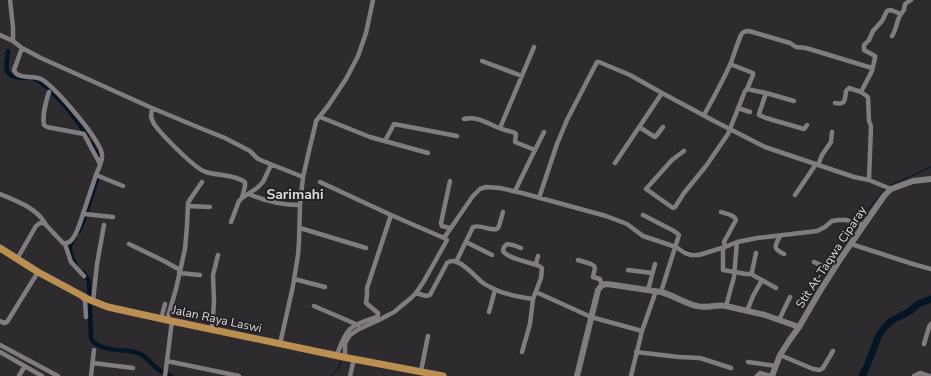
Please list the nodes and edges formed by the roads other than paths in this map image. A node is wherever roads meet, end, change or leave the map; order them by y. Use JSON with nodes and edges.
{"nodes":[{"id":1,"x":10,"y":0,"type":"edge"},
{"id":2,"x":374,"y":0,"type":"edge"},
{"id":3,"x":911,"y":0,"type":"edge"},
{"id":4,"x":901,"y":14,"type":"junction"},
{"id":5,"x":0,"y":35,"type":"edge"},
{"id":6,"x":892,"y":36,"type":"dead end"},
{"id":7,"x":13,"y":41,"type":"junction"},
{"id":8,"x":534,"y":47,"type":"dead end"},
{"id":9,"x":22,"y":48,"type":"junction"},
{"id":10,"x":482,"y":61,"type":"dead end"},
{"id":11,"x":730,"y":64,"type":"junction"},
{"id":12,"x":872,"y":68,"type":"junction"},
{"id":13,"x":522,"y":76,"type":"junction"},
{"id":14,"x":49,"y":85,"type":"junction"},
{"id":15,"x":747,"y":89,"type":"junction"},
{"id":16,"x":861,"y":92,"type":"junction"},
{"id":17,"x":662,"y":93,"type":"junction"},
{"id":18,"x":766,"y":93,"type":"junction"},
{"id":19,"x":794,"y":101,"type":"dead end"},
{"id":20,"x":835,"y":103,"type":"dead end"},
{"id":21,"x":152,"y":108,"type":"junction"},
{"id":22,"x":738,"y":108,"type":"junction"},
{"id":23,"x":750,"y":112,"type":"dead end"},
{"id":24,"x":704,"y":115,"type":"junction"},
{"id":25,"x":320,"y":117,"type":"junction"},
{"id":26,"x":464,"y":119,"type":"dead end"},
{"id":27,"x":807,"y":125,"type":"dead end"},
{"id":28,"x":639,"y":127,"type":"junction"},
{"id":29,"x":663,"y":127,"type":"dead end"},
{"id":30,"x":500,"y":128,"type":"junction"},
{"id":31,"x":730,"y":129,"type":"junction"},
{"id":32,"x":544,"y":132,"type":"dead end"},
{"id":33,"x":832,"y":132,"type":"dead end"},
{"id":34,"x":457,"y":136,"type":"dead end"},
{"id":35,"x":386,"y":141,"type":"junction"},
{"id":36,"x":535,"y":150,"type":"junction"},
{"id":37,"x":684,"y":151,"type":"dead end"},
{"id":38,"x":428,"y":153,"type":"dead end"},
{"id":39,"x":101,"y":162,"type":"junction"},
{"id":40,"x":615,"y":163,"type":"dead end"},
{"id":41,"x":272,"y":165,"type":"junction"},
{"id":42,"x":817,"y":165,"type":"junction"},
{"id":43,"x":97,"y":176,"type":"junction"},
{"id":44,"x":303,"y":177,"type":"junction"},
{"id":45,"x":931,"y":179,"type":"edge"},
{"id":46,"x":869,"y":180,"type":"junction"},
{"id":47,"x":450,"y":181,"type":"dead end"},
{"id":48,"x":202,"y":182,"type":"dead end"},
{"id":49,"x":320,"y":182,"type":"dead end"},
{"id":50,"x":123,"y":186,"type":"dead end"},
{"id":51,"x":891,"y":190,"type":"junction"},
{"id":52,"x":515,"y":191,"type":"junction"},
{"id":53,"x":0,"y":194,"type":"edge"},
{"id":54,"x":248,"y":194,"type":"junction"},
{"id":55,"x":795,"y":195,"type":"dead end"},
{"id":56,"x":242,"y":198,"type":"junction"},
{"id":57,"x":539,"y":198,"type":"junction"},
{"id":58,"x":300,"y":205,"type":"junction"},
{"id":59,"x":188,"y":206,"type":"junction"},
{"id":60,"x":210,"y":207,"type":"dead end"},
{"id":61,"x":503,"y":212,"type":"dead end"},
{"id":62,"x":721,"y":212,"type":"dead end"},
{"id":63,"x":85,"y":215,"type":"junction"},
{"id":64,"x":391,"y":215,"type":"junction"},
{"id":65,"x":643,"y":215,"type":"dead end"},
{"id":66,"x":113,"y":217,"type":"dead end"},
{"id":67,"x":231,"y":222,"type":"dead end"},
{"id":68,"x":46,"y":225,"type":"junction"},
{"id":69,"x":104,"y":225,"type":"dead end"},
{"id":70,"x":864,"y":225,"type":"junction"},
{"id":71,"x":300,"y":228,"type":"junction"},
{"id":72,"x":450,"y":228,"type":"junction"},
{"id":73,"x":780,"y":236,"type":"junction"},
{"id":74,"x":445,"y":238,"type":"junction"},
{"id":75,"x":466,"y":242,"type":"junction"},
{"id":76,"x":737,"y":242,"type":"junction"},
{"id":77,"x":65,"y":244,"type":"junction"},
{"id":78,"x":129,"y":244,"type":"dead end"},
{"id":79,"x":851,"y":244,"type":"junction"},
{"id":80,"x":724,"y":245,"type":"junction"},
{"id":81,"x":676,"y":247,"type":"junction"},
{"id":82,"x":0,"y":248,"type":"edge"},
{"id":83,"x":366,"y":248,"type":"dead end"},
{"id":84,"x":521,"y":248,"type":"dead end"},
{"id":85,"x":756,"y":253,"type":"dead end"},
{"id":86,"x":492,"y":254,"type":"dead end"},
{"id":87,"x":784,"y":254,"type":"dead end"},
{"id":88,"x":218,"y":255,"type":"dead end"},
{"id":89,"x":538,"y":256,"type":"dead end"},
{"id":90,"x":17,"y":259,"type":"junction"},
{"id":91,"x":578,"y":260,"type":"dead end"},
{"id":92,"x":456,"y":262,"type":"junction"},
{"id":93,"x":814,"y":262,"type":"dead end"},
{"id":94,"x":536,"y":264,"type":"junction"},
{"id":95,"x":655,"y":264,"type":"dead end"},
{"id":96,"x":931,"y":269,"type":"edge"},
{"id":97,"x":628,"y":270,"type":"dead end"},
{"id":98,"x":833,"y":271,"type":"junction"},
{"id":99,"x":38,"y":272,"type":"junction"},
{"id":100,"x":180,"y":272,"type":"junction"},
{"id":101,"x":735,"y":272,"type":"junction"},
{"id":102,"x":652,"y":273,"type":"junction"},
{"id":103,"x":751,"y":274,"type":"junction"},
{"id":104,"x":84,"y":276,"type":"dead end"},
{"id":105,"x":200,"y":276,"type":"dead end"},
{"id":106,"x":294,"y":280,"type":"junction"},
{"id":107,"x":762,"y":280,"type":"junction"},
{"id":108,"x":602,"y":285,"type":"junction"},
{"id":109,"x":325,"y":287,"type":"dead end"},
{"id":110,"x":776,"y":288,"type":"dead end"},
{"id":111,"x":496,"y":290,"type":"junction"},
{"id":112,"x":648,"y":290,"type":"junction"},
{"id":113,"x":658,"y":291,"type":"junction"},
{"id":114,"x":536,"y":292,"type":"junction"},
{"id":115,"x":416,"y":293,"type":"junction"},
{"id":116,"x":790,"y":297,"type":"dead end"},
{"id":117,"x":88,"y":299,"type":"junction"},
{"id":118,"x":533,"y":299,"type":"junction"},
{"id":119,"x":165,"y":304,"type":"dead end"},
{"id":120,"x":314,"y":306,"type":"dead end"},
{"id":121,"x":726,"y":306,"type":"junction"},
{"id":122,"x":747,"y":311,"type":"junction"},
{"id":123,"x":489,"y":312,"type":"dead end"},
{"id":124,"x":86,"y":317,"type":"dead end"},
{"id":125,"x":591,"y":317,"type":"junction"},
{"id":126,"x":378,"y":318,"type":"junction"},
{"id":127,"x":167,"y":320,"type":"junction"},
{"id":128,"x":779,"y":320,"type":"junction"},
{"id":129,"x":0,"y":321,"type":"edge"},
{"id":130,"x":931,"y":324,"type":"edge"},
{"id":131,"x":358,"y":325,"type":"junction"},
{"id":132,"x":799,"y":327,"type":"junction"},
{"id":133,"x":212,"y":329,"type":"junction"},
{"id":134,"x":354,"y":330,"type":"junction"},
{"id":135,"x":642,"y":331,"type":"junction"},
{"id":136,"x":428,"y":336,"type":"dead end"},
{"id":137,"x":0,"y":344,"type":"edge"},
{"id":138,"x":280,"y":344,"type":"junction"},
{"id":139,"x":924,"y":344,"type":"dead end"},
{"id":140,"x":94,"y":350,"type":"dead end"},
{"id":141,"x":833,"y":351,"type":"dead end"},
{"id":142,"x":0,"y":352,"type":"edge"},
{"id":143,"x":522,"y":352,"type":"dead end"},
{"id":144,"x":636,"y":352,"type":"junction"},
{"id":145,"x":341,"y":356,"type":"junction"},
{"id":146,"x":780,"y":356,"type":"junction"},
{"id":147,"x":354,"y":359,"type":"junction"},
{"id":148,"x":167,"y":362,"type":"junction"},
{"id":149,"x":748,"y":362,"type":"dead end"},
{"id":150,"x":93,"y":363,"type":"junction"},
{"id":151,"x":25,"y":366,"type":"junction"},
{"id":152,"x":776,"y":366,"type":"junction"},
{"id":153,"x":133,"y":368,"type":"dead end"},
{"id":154,"x":731,"y":368,"type":"dead end"},
{"id":155,"x":421,"y":371,"type":"junction"},
{"id":156,"x":19,"y":376,"type":"edge"},
{"id":157,"x":42,"y":376,"type":"edge"},
{"id":158,"x":58,"y":376,"type":"edge"},
{"id":159,"x":91,"y":376,"type":"edge"},
{"id":160,"x":165,"y":376,"type":"edge"},
{"id":161,"x":240,"y":376,"type":"edge"},
{"id":162,"x":350,"y":376,"type":"edge"},
{"id":163,"x":443,"y":376,"type":"edge"},
{"id":164,"x":577,"y":376,"type":"edge"},
{"id":165,"x":631,"y":376,"type":"edge"},
{"id":166,"x":757,"y":376,"type":"edge"},
{"id":167,"x":772,"y":376,"type":"edge"},
{"id":168,"x":914,"y":376,"type":"edge"},
{"id":169,"x":929,"y":376,"type":"edge"}],
"edges":[{"from":1,"to":7,"type":"street"},
{"from":2,"to":25,"type":"street"},
{"from":3,"to":4,"type":"street"},
{"from":4,"to":6,"type":"street"},
{"from":4,"to":12,"type":"street"},
{"from":5,"to":7,"type":"street"},
{"from":7,"to":9,"type":"street"},
{"from":8,"to":13,"type":"street"},
{"from":9,"to":14,"type":"street"},
{"from":9,"to":21,"type":"street"},
{"from":10,"to":13,"type":"street"},
{"from":11,"to":12,"type":"street"},
{"from":11,"to":15,"type":"street"},
{"from":11,"to":24,"type":"street"},
{"from":12,"to":16,"type":"street"},
{"from":13,"to":30,"type":"street"},
{"from":14,"to":39,"type":"street"},
{"from":14,"to":39,"type":"street"},
{"from":15,"to":18,"type":"street"},
{"from":15,"to":22,"type":"street"},
{"from":16,"to":20,"type":"street"},
{"from":16,"to":46,"type":"street"},
{"from":17,"to":24,"type":"street"},
{"from":17,"to":28,"type":"street"},
{"from":17,"to":57,"type":"street"},
{"from":18,"to":19,"type":"street"},
{"from":18,"to":27,"type":"street"},
{"from":21,"to":41,"type":"street"},
{"from":21,"to":56,"type":"street"},
{"from":22,"to":23,"type":"street"},
{"from":22,"to":31,"type":"street"},
{"from":24,"to":31,"type":"street"},
{"from":25,"to":35,"type":"street"},
{"from":25,"to":44,"type":"street"},
{"from":26,"to":30,"type":"street"},
{"from":28,"to":29,"type":"street"},
{"from":28,"to":40,"type":"street"},
{"from":30,"to":36,"type":"street"},
{"from":31,"to":37,"type":"street"},
{"from":31,"to":42,"type":"street"},
{"from":32,"to":36,"type":"street"},
{"from":33,"to":42,"type":"street"},
{"from":34,"to":35,"type":"street"},
{"from":35,"to":38,"type":"street"},
{"from":36,"to":52,"type":"street"},
{"from":39,"to":43,"type":"street"},
{"from":41,"to":44,"type":"street"},
{"from":41,"to":54,"type":"street"},
{"from":42,"to":46,"type":"street"},
{"from":42,"to":55,"type":"street"},
{"from":43,"to":50,"type":"street"},
{"from":43,"to":63,"type":"street"},
{"from":44,"to":58,"type":"street"},
{"from":45,"to":51,"type":"street","name":"Stit At-Taqwa Ciparay"},
{"from":46,"to":51,"type":"street"},
{"from":47,"to":72,"type":"street"},
{"from":48,"to":59,"type":"street"},
{"from":49,"to":64,"type":"street"},
{"from":51,"to":70,"type":"street","name":"Stit At-Taqwa Ciparay"},
{"from":52,"to":57,"type":"street"},
{"from":52,"to":72,"type":"street"},
{"from":53,"to":68,"type":"street"},
{"from":54,"to":56,"type":"street"},
{"from":54,"to":58,"type":"street"},
{"from":56,"to":67,"type":"street"},
{"from":57,"to":81,"type":"street"},
{"from":58,"to":71,"type":"street"},
{"from":59,"to":60,"type":"street"},
{"from":59,"to":100,"type":"street"},
{"from":61,"to":75,"type":"street"},
{"from":62,"to":80,"type":"street"},
{"from":63,"to":66,"type":"street"},
{"from":63,"to":77,"type":"street"},
{"from":64,"to":74,"type":"street"},
{"from":64,"to":126,"type":"street"},
{"from":65,"to":81,"type":"street"},
{"from":68,"to":77,"type":"street"},
{"from":68,"to":90,"type":"street"},
{"from":69,"to":117,"type":"street"},
{"from":70,"to":73,"type":"street"},
{"from":70,"to":79,"type":"street","name":"Stit At-Taqwa Ciparay"},
{"from":71,"to":83,"type":"street"},
{"from":71,"to":106,"type":"street"},
{"from":72,"to":74,"type":"street"},
{"from":73,"to":76,"type":"street"},
{"from":73,"to":87,"type":"street"},
{"from":74,"to":115,"type":"street"},
{"from":75,"to":86,"type":"street"},
{"from":75,"to":92,"type":"street"},
{"from":76,"to":80,"type":"street"},
{"from":76,"to":101,"type":"street"},
{"from":77,"to":104,"type":"street"},
{"from":78,"to":100,"type":"street"},
{"from":79,"to":96,"type":"street"},
{"from":79,"to":98,"type":"street","name":"Stit At-Taqwa Ciparay"},
{"from":80,"to":81,"type":"street"},
{"from":80,"to":101,"type":"street"},
{"from":81,"to":113,"type":"street"},
{"from":82,"to":90,"type":"main road","name":"Jalan Raya Laswi"},
{"from":84,"to":94,"type":"street"},
{"from":85,"to":103,"type":"street"},
{"from":88,"to":133,"type":"street"},
{"from":89,"to":94,"type":"street"},
{"from":90,"to":99,"type":"main road","name":"Jalan Raya Laswi"},
{"from":91,"to":108,"type":"street"},
{"from":92,"to":111,"type":"street"},
{"from":92,"to":115,"type":"street"},
{"from":93,"to":98,"type":"street"},
{"from":94,"to":114,"type":"street"},
{"from":95,"to":102,"type":"street"},
{"from":97,"to":102,"type":"street"},
{"from":98,"to":132,"type":"street","name":"Stit At-Taqwa Ciparay"},
{"from":99,"to":117,"type":"main road","name":"Jalan Raya Laswi"},
{"from":99,"to":129,"type":"street"},
{"from":100,"to":105,"type":"street"},
{"from":100,"to":127,"type":"street"},
{"from":101,"to":103,"type":"street"},
{"from":101,"to":121,"type":"street"},
{"from":102,"to":112,"type":"street"},
{"from":103,"to":107,"type":"street"},
{"from":106,"to":109,"type":"street"},
{"from":106,"to":138,"type":"street"},
{"from":107,"to":110,"type":"street"},
{"from":107,"to":122,"type":"street"},
{"from":108,"to":112,"type":"street"},
{"from":108,"to":125,"type":"street"},
{"from":111,"to":118,"type":"street"},
{"from":111,"to":123,"type":"street"},
{"from":112,"to":113,"type":"street"},
{"from":113,"to":121,"type":"street"},
{"from":113,"to":135,"type":"street"},
{"from":114,"to":118,"type":"street"},
{"from":114,"to":125,"type":"street"},
{"from":115,"to":126,"type":"street"},
{"from":116,"to":128,"type":"street"},
{"from":117,"to":124,"type":"street"},
{"from":117,"to":127,"type":"main road","name":"Jalan Raya Laswi"},
{"from":118,"to":143,"type":"street"},
{"from":119,"to":127,"type":"street"},
{"from":120,"to":131,"type":"street"},
{"from":121,"to":122,"type":"street"},
{"from":122,"to":128,"type":"street"},
{"from":125,"to":135,"type":"street"},
{"from":125,"to":164,"type":"street"},
{"from":126,"to":131,"type":"street"},
{"from":126,"to":134,"type":"street"},
{"from":127,"to":133,"type":"main road","name":"Jalan Raya Laswi"},
{"from":127,"to":148,"type":"street"},
{"from":128,"to":132,"type":"street"},
{"from":130,"to":139,"type":"street"},
{"from":131,"to":134,"type":"street"},
{"from":132,"to":146,"type":"street","name":"Stit At-Taqwa Ciparay"},
{"from":133,"to":138,"type":"main road","name":"Jalan Raya Laswi"},
{"from":134,"to":145,"type":"street"},
{"from":134,"to":145,"type":"street"},
{"from":135,"to":144,"type":"street"},
{"from":136,"to":155,"type":"street"},
{"from":137,"to":158,"type":"street"},
{"from":138,"to":145,"type":"main road","name":"Jalan Raya Laswi"},
{"from":140,"to":150,"type":"street"},
{"from":141,"to":146,"type":"street"},
{"from":142,"to":151,"type":"street"},
{"from":144,"to":154,"type":"street"},
{"from":144,"to":165,"type":"street"},
{"from":145,"to":147,"type":"main road","name":"Jalan Raya Laswi"},
{"from":146,"to":152,"type":"street","name":"Stit At-Taqwa Ciparay"},
{"from":147,"to":155,"type":"main road","name":"Jalan Raya Laswi"},
{"from":147,"to":162,"type":"street"},
{"from":148,"to":160,"type":"street"},
{"from":148,"to":161,"type":"street"},
{"from":149,"to":152,"type":"street"},
{"from":150,"to":153,"type":"street"},
{"from":150,"to":159,"type":"street"},
{"from":151,"to":156,"type":"street"},
{"from":151,"to":157,"type":"street"},
{"from":152,"to":167,"type":"street","name":"Stit At-Taqwa Ciparay"},
{"from":155,"to":163,"type":"main road","name":"Jalan Raya Laswi"},
{"from":166,"to":167,"type":"street"},
{"from":168,"to":169,"type":"street"}]}
